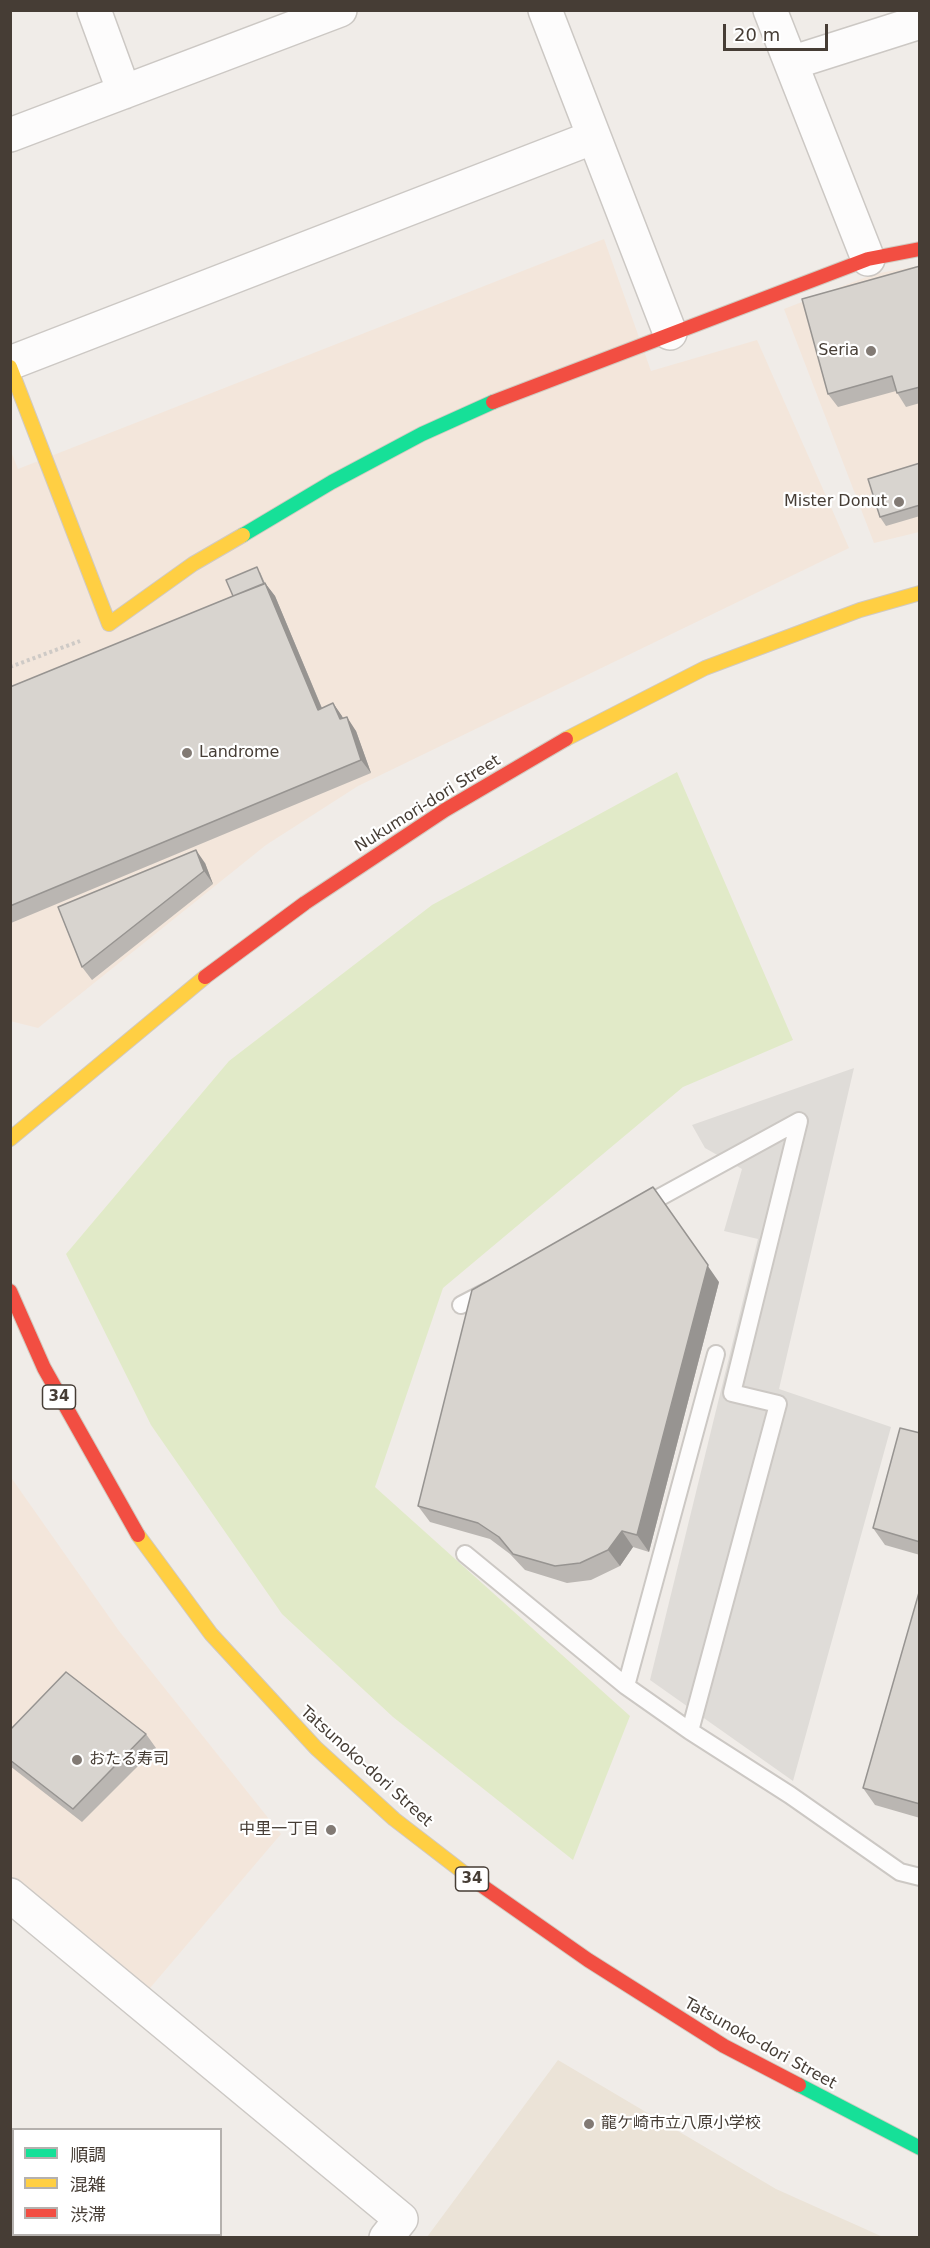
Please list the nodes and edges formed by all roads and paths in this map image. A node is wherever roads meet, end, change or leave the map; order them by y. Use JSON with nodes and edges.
{"nodes":[{"id":1,"x":94,"y":10,"type":"edge"},
{"id":2,"x":545,"y":10,"type":"edge"},
{"id":3,"x":770,"y":10,"type":"edge"},
{"id":4,"x":324,"y":13,"type":"edge"},
{"id":5,"x":920,"y":22,"type":"edge"},
{"id":6,"x":791,"y":63,"type":"junction"},
{"id":7,"x":124,"y":92,"type":"junction"},
{"id":8,"x":10,"y":135,"type":"edge"},
{"id":9,"x":594,"y":137,"type":"junction"},
{"id":10,"x":920,"y":249,"type":"edge"},
{"id":11,"x":868,"y":259,"type":"junction"},
{"id":12,"x":670,"y":333,"type":"junction"},
{"id":13,"x":10,"y":365,"type":"edge"},
{"id":14,"x":920,"y":593,"type":"edge"},
{"id":15,"x":109,"y":624,"type":"junction"},
{"id":16,"x":10,"y":667,"type":"edge"},
{"id":17,"x":10,"y":1139,"type":"edge"},
{"id":18,"x":625,"y":1216,"type":"edge"},
{"id":19,"x":502,"y":1283,"type":"edge"},
{"id":20,"x":10,"y":1291,"type":"edge"},
{"id":21,"x":461,"y":1305,"type":"dead end"},
{"id":22,"x":716,"y":1354,"type":"dead end"},
{"id":23,"x":465,"y":1554,"type":"dead end"},
{"id":24,"x":626,"y":1686,"type":"junction"},
{"id":25,"x":690,"y":1731,"type":"junction"},
{"id":26,"x":920,"y":1877,"type":"edge"},
{"id":27,"x":10,"y":1894,"type":"edge"},
{"id":28,"x":920,"y":2148,"type":"edge"},
{"id":29,"x":386,"y":2238,"type":"edge"}],
"edges":[{"from":1,"to":7,"type":"street"},
{"from":2,"to":9,"type":"street"},
{"from":3,"to":6,"type":"street"},
{"from":4,"to":7,"type":"street"},
{"from":5,"to":6,"type":"street"},
{"from":6,"to":11,"type":"street"},
{"from":7,"to":8,"type":"street"},
{"from":9,"to":12,"type":"street"},
{"from":9,"to":13,"type":"street"},
{"from":10,"to":11,"type":"main road"},
{"from":11,"to":12,"type":"main road"},
{"from":12,"to":15,"type":"main road"},
{"from":13,"to":15,"type":"main road"},
{"from":14,"to":17,"type":"main road","name":"Nukumori-dori Street"},
{"from":15,"to":16,"type":"path"},
{"from":18,"to":25,"type":"lane"},
{"from":19,"to":21,"type":"lane"},
{"from":20,"to":28,"type":"main road","name":"Tatsunoko-dori Street","number":"34"},
{"from":22,"to":24,"type":"lane"},
{"from":23,"to":24,"type":"lane"},
{"from":24,"to":25,"type":"lane"},
{"from":25,"to":26,"type":"lane"},
{"from":27,"to":29,"type":"street"}]}
